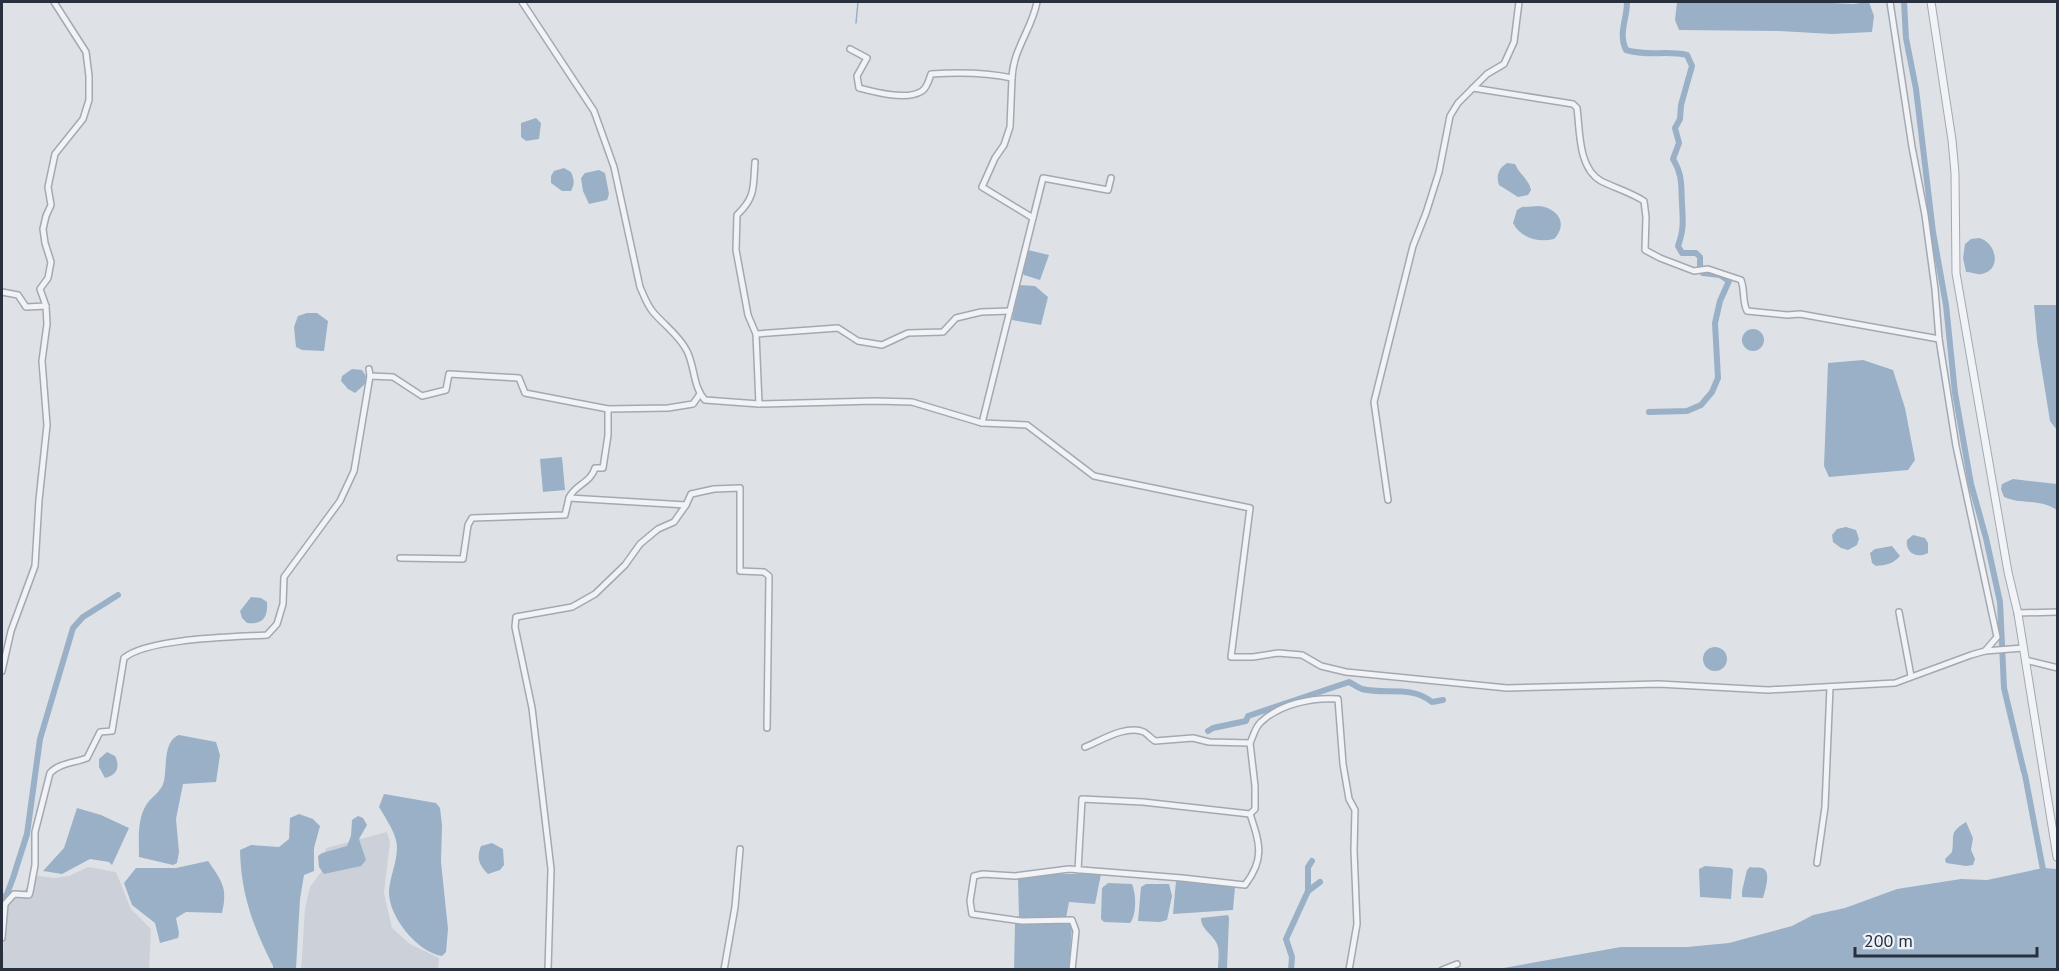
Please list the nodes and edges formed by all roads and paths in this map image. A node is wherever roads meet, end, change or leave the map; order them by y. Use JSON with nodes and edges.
{"nodes":[{"id":1,"x":54,"y":2,"type":"edge"},
{"id":2,"x":522,"y":2,"type":"edge"},
{"id":3,"x":1037,"y":2,"type":"edge"},
{"id":4,"x":1520,"y":2,"type":"edge"},
{"id":5,"x":1890,"y":2,"type":"edge"},
{"id":6,"x":1931,"y":2,"type":"edge"},
{"id":7,"x":850,"y":49,"type":"dead end"},
{"id":8,"x":1012,"y":78,"type":"junction"},
{"id":9,"x":1473,"y":88,"type":"junction"},
{"id":10,"x":755,"y":162,"type":"dead end"},
{"id":11,"x":1110,"y":178,"type":"dead end"},
{"id":12,"x":1033,"y":218,"type":"junction"},
{"id":13,"x":2,"y":292,"type":"edge"},
{"id":14,"x":46,"y":306,"type":"junction"},
{"id":15,"x":1010,"y":311,"type":"junction"},
{"id":16,"x":756,"y":334,"type":"junction"},
{"id":17,"x":1939,"y":339,"type":"junction"},
{"id":18,"x":369,"y":369,"type":"dead end"},
{"id":19,"x":370,"y":376,"type":"junction"},
{"id":20,"x":700,"y":394,"type":"junction"},
{"id":21,"x":759,"y":404,"type":"junction"},
{"id":22,"x":608,"y":409,"type":"junction"},
{"id":23,"x":982,"y":423,"type":"junction"},
{"id":24,"x":569,"y":498,"type":"junction"},
{"id":25,"x":1388,"y":500,"type":"dead end"},
{"id":26,"x":686,"y":505,"type":"junction"},
{"id":27,"x":400,"y":558,"type":"dead end"},
{"id":28,"x":1899,"y":612,"type":"dead end"},
{"id":29,"x":2058,"y":612,"type":"edge"},
{"id":30,"x":2017,"y":613,"type":"junction"},
{"id":31,"x":2023,"y":648,"type":"junction"},
{"id":32,"x":1985,"y":651,"type":"junction"},
{"id":33,"x":2025,"y":660,"type":"junction"},
{"id":34,"x":2058,"y":668,"type":"edge"},
{"id":35,"x":2,"y":670,"type":"edge"},
{"id":36,"x":1911,"y":676,"type":"junction"},
{"id":37,"x":1830,"y":687,"type":"junction"},
{"id":38,"x":767,"y":728,"type":"dead end"},
{"id":39,"x":1250,"y":743,"type":"junction"},
{"id":40,"x":1085,"y":747,"type":"dead end"},
{"id":41,"x":2054,"y":811,"type":"edge"},
{"id":42,"x":1250,"y":814,"type":"junction"},
{"id":43,"x":740,"y":849,"type":"dead end"},
{"id":44,"x":2057,"y":857,"type":"edge"},
{"id":45,"x":1817,"y":863,"type":"dead end"},
{"id":46,"x":1078,"y":870,"type":"junction"},
{"id":47,"x":2,"y":938,"type":"edge"},
{"id":48,"x":1457,"y":964,"type":"dead end"},
{"id":49,"x":548,"y":969,"type":"edge"},
{"id":50,"x":724,"y":969,"type":"edge"},
{"id":51,"x":1072,"y":969,"type":"edge"},
{"id":52,"x":1349,"y":969,"type":"edge"},
{"id":53,"x":1442,"y":969,"type":"edge"}],
"edges":[{"from":1,"to":14,"type":"street"},
{"from":2,"to":20,"type":"street"},
{"from":3,"to":8,"type":"street"},
{"from":4,"to":9,"type":"street"},
{"from":5,"to":17,"type":"street"},
{"from":6,"to":30,"type":"street"},
{"from":7,"to":8,"type":"street"},
{"from":8,"to":12,"type":"street"},
{"from":9,"to":17,"type":"street"},
{"from":9,"to":25,"type":"street"},
{"from":10,"to":16,"type":"street"},
{"from":11,"to":12,"type":"street"},
{"from":12,"to":15,"type":"street"},
{"from":13,"to":14,"type":"street"},
{"from":14,"to":35,"type":"street"},
{"from":15,"to":16,"type":"street"},
{"from":15,"to":23,"type":"street"},
{"from":16,"to":21,"type":"street"},
{"from":17,"to":32,"type":"street"},
{"from":18,"to":19,"type":"street"},
{"from":19,"to":22,"type":"street"},
{"from":19,"to":47,"type":"street"},
{"from":20,"to":21,"type":"street"},
{"from":20,"to":22,"type":"street"},
{"from":21,"to":23,"type":"street"},
{"from":22,"to":24,"type":"street"},
{"from":23,"to":37,"type":"street"},
{"from":24,"to":26,"type":"street"},
{"from":24,"to":27,"type":"street"},
{"from":26,"to":38,"type":"street"},
{"from":26,"to":49,"type":"street"},
{"from":28,"to":36,"type":"street"},
{"from":29,"to":30,"type":"street"},
{"from":30,"to":31,"type":"street"},
{"from":31,"to":32,"type":"street"},
{"from":31,"to":33,"type":"street"},
{"from":32,"to":36,"type":"street"},
{"from":33,"to":34,"type":"street"},
{"from":33,"to":41,"type":"street"},
{"from":36,"to":37,"type":"street"},
{"from":37,"to":45,"type":"street"},
{"from":39,"to":40,"type":"street"},
{"from":39,"to":42,"type":"street"},
{"from":39,"to":52,"type":"street"},
{"from":41,"to":44,"type":"street"},
{"from":42,"to":46,"type":"street"},
{"from":42,"to":46,"type":"street"},
{"from":43,"to":50,"type":"street"},
{"from":46,"to":51,"type":"street"},
{"from":48,"to":53,"type":"street"}]}
